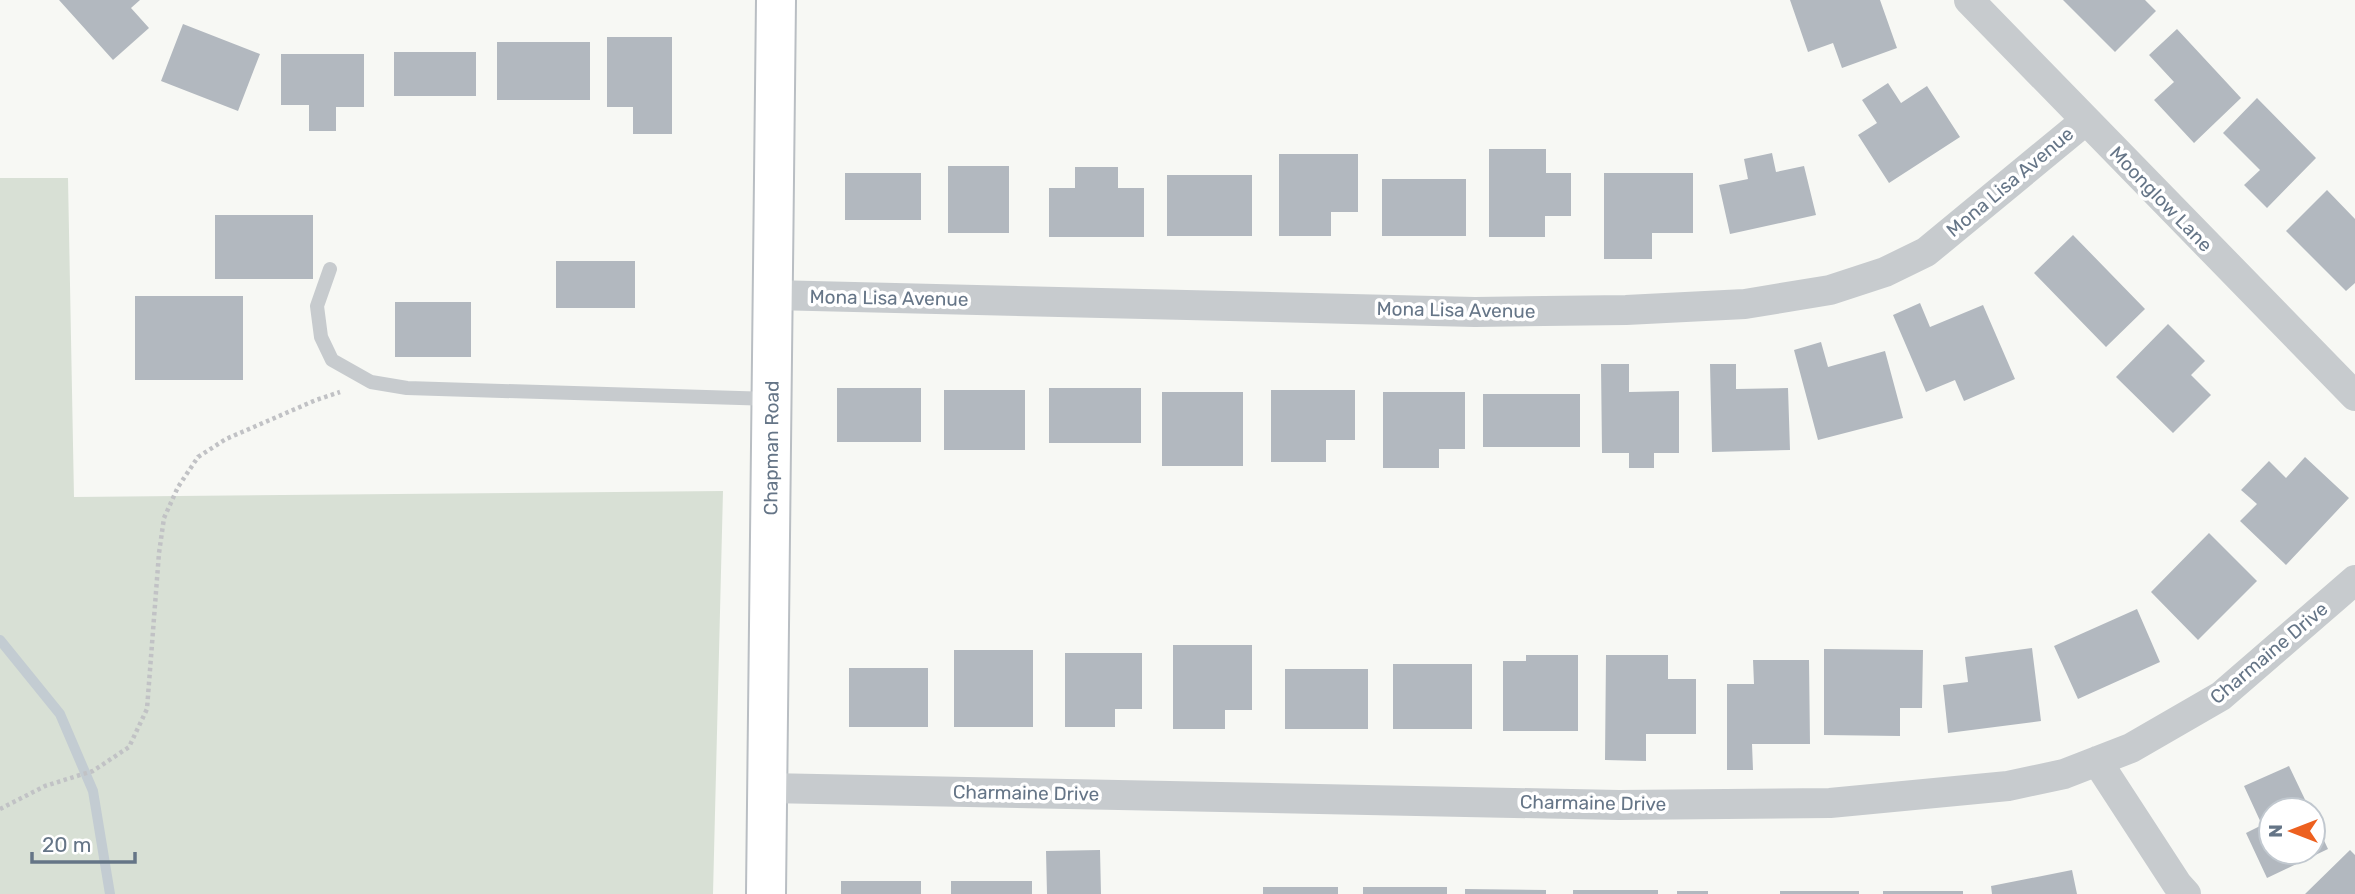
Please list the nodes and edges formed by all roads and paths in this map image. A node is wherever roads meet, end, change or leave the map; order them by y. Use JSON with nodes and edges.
{"nodes":[{"id":1,"x":776,"y":0,"type":"edge"},
{"id":2,"x":1969,"y":0,"type":"edge"},
{"id":3,"x":2085,"y":121,"type":"junction"},
{"id":4,"x":330,"y":269,"type":"dead end"},
{"id":5,"x":772,"y":295,"type":"junction"},
{"id":6,"x":371,"y":382,"type":"junction"},
{"id":7,"x":2355,"y":397,"type":"edge"},
{"id":8,"x":771,"y":399,"type":"junction"},
{"id":9,"x":2355,"y":580,"type":"edge"},
{"id":10,"x":2097,"y":761,"type":"junction"},
{"id":11,"x":767,"y":788,"type":"junction"},
{"id":12,"x":0,"y":809,"type":"edge"},
{"id":13,"x":766,"y":894,"type":"edge"},
{"id":14,"x":2186,"y":894,"type":"edge"}],
"edges":[{"from":1,"to":5,"type":"street","name":"Chapman Road"},
{"from":2,"to":3,"type":"street","name":"Moonglow Lane"},
{"from":3,"to":5,"type":"street","name":"Mona Lisa Avenue"},
{"from":3,"to":7,"type":"street","name":"Moonglow Lane"},
{"from":4,"to":6,"type":"lane"},
{"from":5,"to":8,"type":"street","name":"Chapman Road"},
{"from":6,"to":8,"type":"lane"},
{"from":6,"to":12,"type":"path"},
{"from":8,"to":11,"type":"street","name":"Chapman Road"},
{"from":9,"to":10,"type":"street","name":"Charmaine Drive"},
{"from":10,"to":11,"type":"street","name":"Charmaine Drive"},
{"from":10,"to":14,"type":"street"},
{"from":11,"to":13,"type":"street","name":"Chapman Road"}]}
